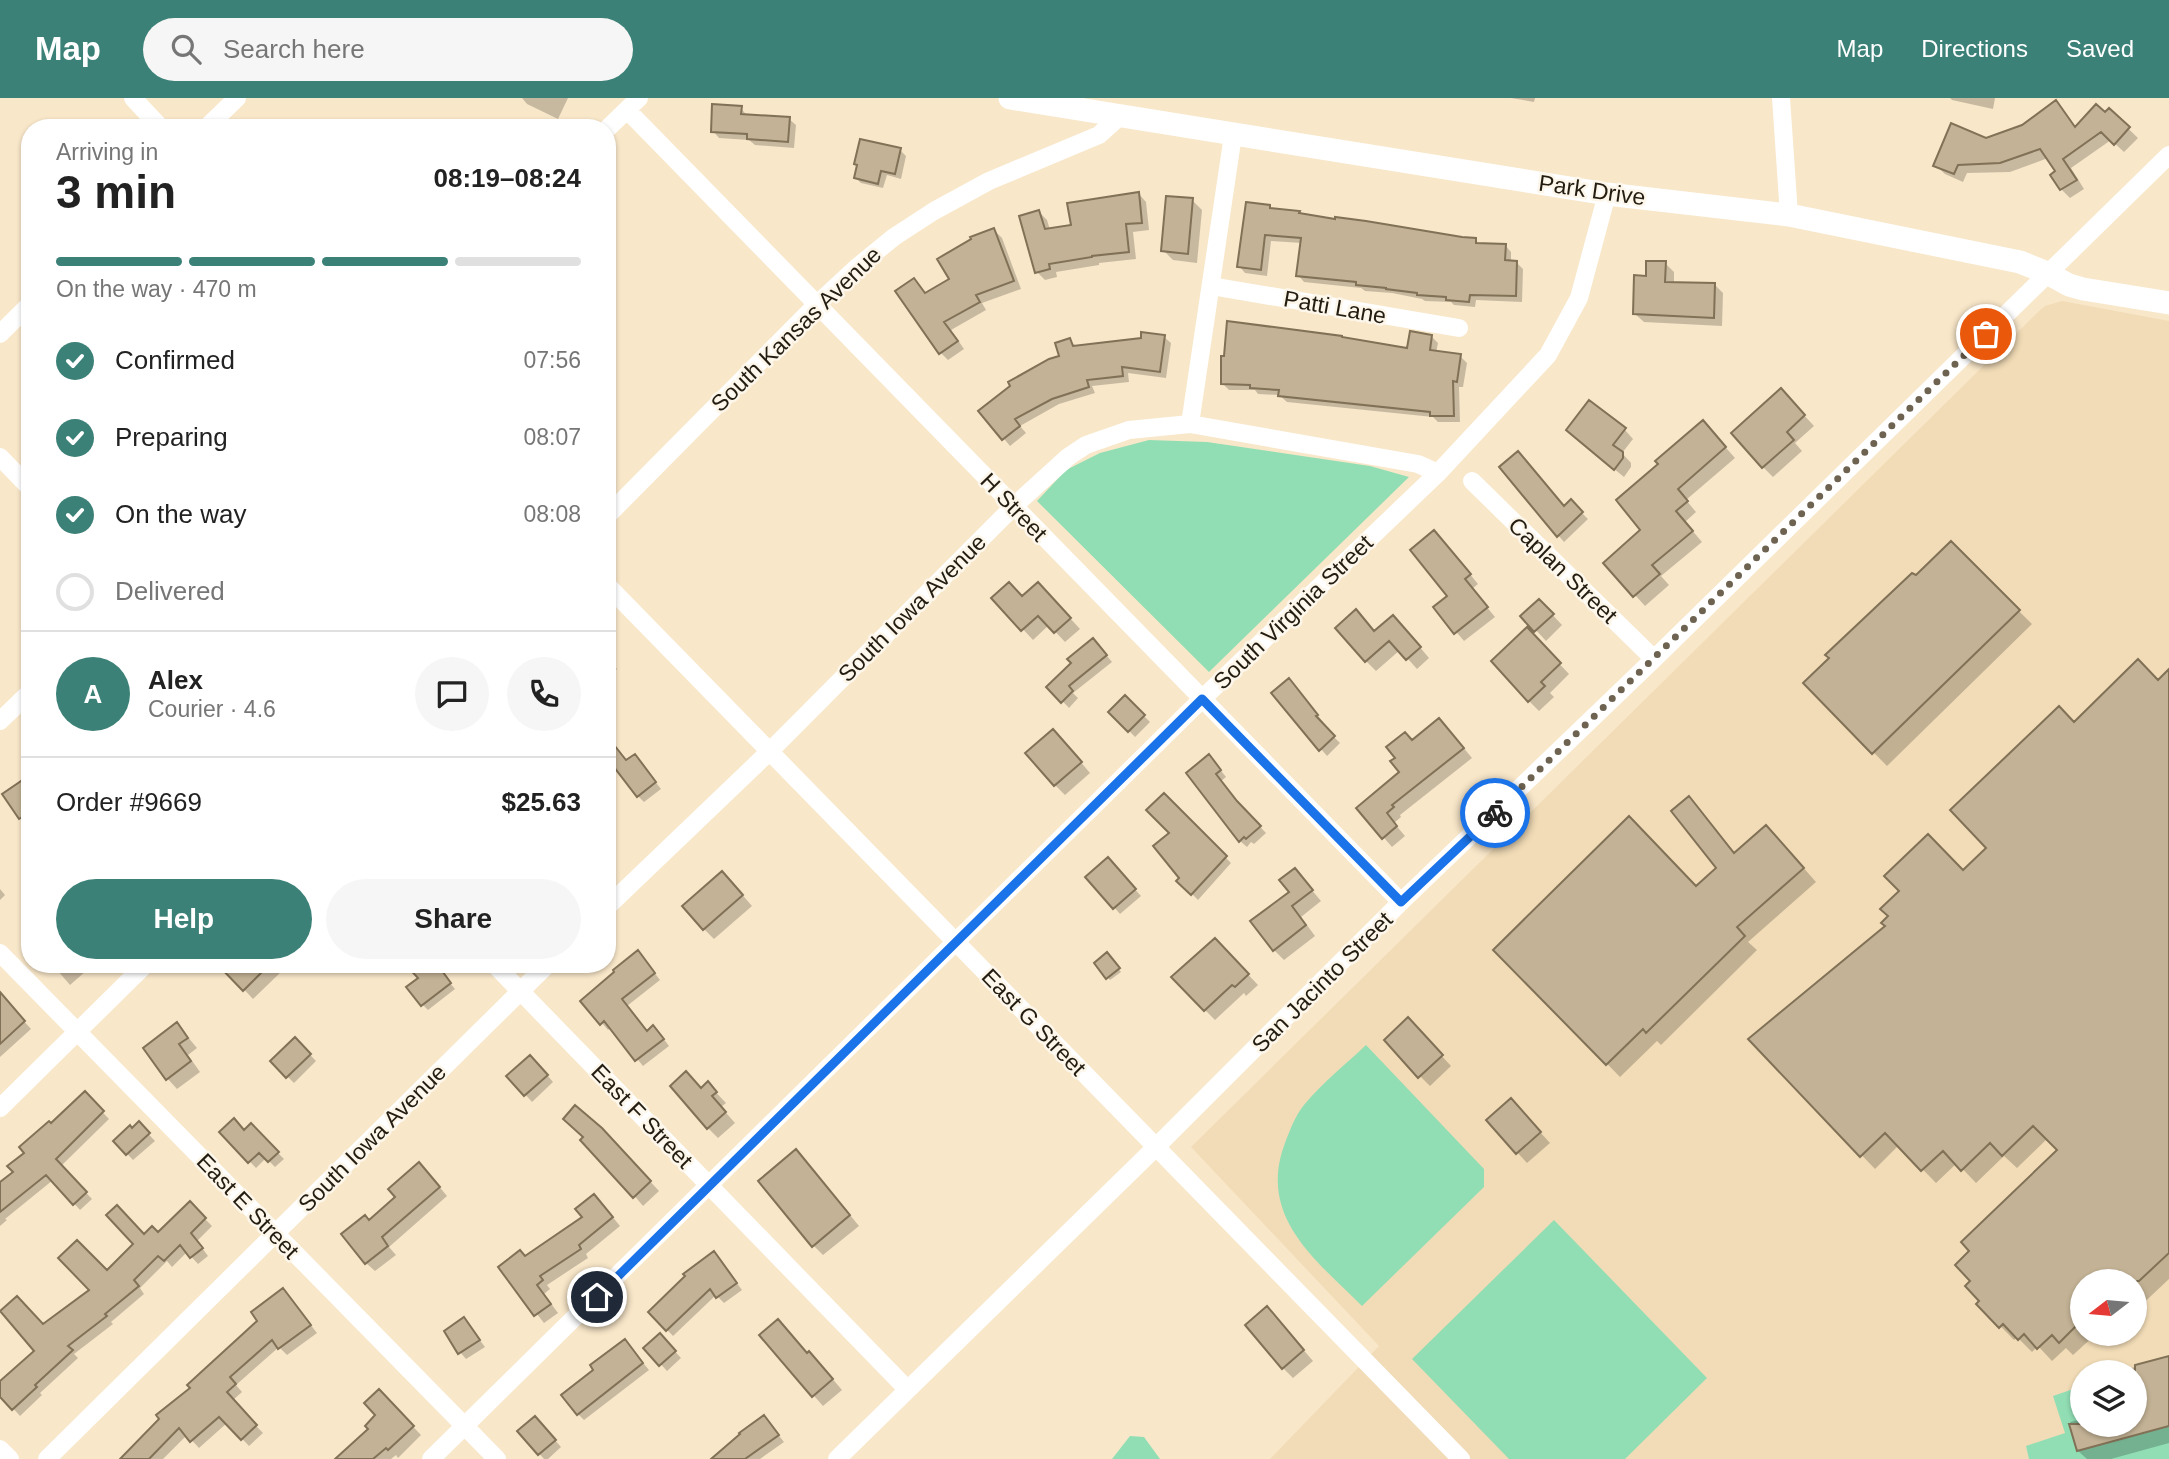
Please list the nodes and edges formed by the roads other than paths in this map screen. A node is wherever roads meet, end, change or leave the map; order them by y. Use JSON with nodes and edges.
{"nodes":[{"id":1,"x":133,"y":98,"type":"edge"},
{"id":2,"x":237,"y":98,"type":"edge"},
{"id":3,"x":1010,"y":98,"type":"edge"},
{"id":4,"x":1781,"y":98,"type":"edge"},
{"id":5,"x":633,"y":104,"type":"edge"},
{"id":6,"x":1119,"y":117,"type":"junction"},
{"id":7,"x":153,"y":119,"type":"edge"},
{"id":8,"x":215,"y":119,"type":"edge"},
{"id":9,"x":616,"y":120,"type":"edge"},
{"id":10,"x":1233,"y":135,"type":"junction"},
{"id":11,"x":2169,"y":155,"type":"edge"},
{"id":12,"x":1607,"y":194,"type":"junction"},
{"id":13,"x":1790,"y":215,"type":"junction"},
{"id":14,"x":2048,"y":273,"type":"junction"},
{"id":15,"x":1211,"y":286,"type":"junction"},
{"id":16,"x":2169,"y":303,"type":"edge"},
{"id":17,"x":817,"y":304,"type":"junction"},
{"id":18,"x":21,"y":313,"type":"edge"},
{"id":19,"x":1460,"y":328,"type":"dead end"},
{"id":20,"x":0,"y":334,"type":"edge"},
{"id":21,"x":1190,"y":424,"type":"junction"},
{"id":22,"x":0,"y":457,"type":"edge"},
{"id":23,"x":1438,"y":473,"type":"junction"},
{"id":24,"x":21,"y":479,"type":"edge"},
{"id":25,"x":1472,"y":481,"type":"dead end"},
{"id":26,"x":1014,"y":506,"type":"junction"},
{"id":27,"x":616,"y":507,"type":"edge"},
{"id":28,"x":616,"y":594,"type":"edge"},
{"id":29,"x":1654,"y":659,"type":"junction"},
{"id":30,"x":1202,"y":699,"type":"junction"},
{"id":31,"x":21,"y":701,"type":"edge"},
{"id":32,"x":0,"y":721,"type":"edge"},
{"id":33,"x":770,"y":751,"type":"junction"},
{"id":34,"x":616,"y":898,"type":"edge"},
{"id":35,"x":1401,"y":902,"type":"junction"},
{"id":36,"x":957,"y":943,"type":"junction"},
{"id":37,"x":0,"y":953,"type":"edge"},
{"id":38,"x":137,"y":973,"type":"edge"},
{"id":39,"x":503,"y":973,"type":"edge"},
{"id":40,"x":539,"y":973,"type":"edge"},
{"id":41,"x":520,"y":991,"type":"junction"},
{"id":42,"x":78,"y":1032,"type":"junction"},
{"id":43,"x":0,"y":1108,"type":"edge"},
{"id":44,"x":1157,"y":1147,"type":"junction"},
{"id":45,"x":709,"y":1185,"type":"junction"},
{"id":46,"x":275,"y":1234,"type":"junction"},
{"id":47,"x":907,"y":1389,"type":"junction"},
{"id":48,"x":465,"y":1426,"type":"junction"},
{"id":49,"x":0,"y":1449,"type":"edge"},
{"id":50,"x":10,"y":1459,"type":"edge"},
{"id":51,"x":47,"y":1459,"type":"edge"},
{"id":52,"x":431,"y":1459,"type":"edge"},
{"id":53,"x":497,"y":1459,"type":"edge"},
{"id":54,"x":837,"y":1459,"type":"edge"},
{"id":55,"x":1461,"y":1459,"type":"edge"}],
"edges":[{"from":1,"to":7,"type":"street"},
{"from":2,"to":8,"type":"street"},
{"from":3,"to":6,"type":"street","name":"Park Drive"},
{"from":4,"to":13,"type":"street"},
{"from":5,"to":9,"type":"street"},
{"from":5,"to":17,"type":"street","name":"H Street"},
{"from":6,"to":10,"type":"street","name":"Park Drive"},
{"from":6,"to":17,"type":"street","name":"South Kansas Avenue"},
{"from":10,"to":12,"type":"street","name":"Park Drive"},
{"from":10,"to":15,"type":"street"},
{"from":11,"to":14,"type":"street","name":"San Jacinto Street"},
{"from":12,"to":13,"type":"street","name":"Park Drive"},
{"from":12,"to":23,"type":"street","name":"South Virginia Street"},
{"from":13,"to":14,"type":"street","name":"Park Drive"},
{"from":14,"to":16,"type":"street","name":"Park Drive"},
{"from":14,"to":29,"type":"street","name":"San Jacinto Street"},
{"from":15,"to":19,"type":"street","name":"Patti Lane"},
{"from":15,"to":21,"type":"street"},
{"from":17,"to":26,"type":"street","name":"H Street"},
{"from":17,"to":27,"type":"street","name":"South Kansas Avenue"},
{"from":18,"to":20,"type":"street"},
{"from":21,"to":23,"type":"street"},
{"from":21,"to":26,"type":"street","name":"South Iowa Avenue"},
{"from":22,"to":24,"type":"street"},
{"from":23,"to":30,"type":"street","name":"South Virginia Street"},
{"from":25,"to":29,"type":"street","name":"Caplan Street"},
{"from":26,"to":30,"type":"street","name":"H Street"},
{"from":26,"to":33,"type":"street","name":"South Iowa Avenue"},
{"from":28,"to":33,"type":"street","name":"East G Street"},
{"from":29,"to":35,"type":"street","name":"San Jacinto Street"},
{"from":30,"to":35,"type":"street","name":"H Street"},
{"from":30,"to":36,"type":"street","name":"South Virginia Street"},
{"from":31,"to":32,"type":"street"},
{"from":33,"to":34,"type":"street","name":"South Iowa Avenue"},
{"from":33,"to":36,"type":"street","name":"East G Street"},
{"from":35,"to":44,"type":"street","name":"San Jacinto Street"},
{"from":36,"to":44,"type":"street","name":"East G Street"},
{"from":36,"to":45,"type":"street","name":"South Virginia Street"},
{"from":37,"to":42,"type":"street","name":"East E Street"},
{"from":38,"to":42,"type":"street"},
{"from":39,"to":41,"type":"street","name":"East F Street"},
{"from":40,"to":41,"type":"street","name":"South Iowa Avenue"},
{"from":41,"to":45,"type":"street","name":"East F Street"},
{"from":41,"to":46,"type":"street","name":"South Iowa Avenue"},
{"from":42,"to":43,"type":"street"},
{"from":42,"to":46,"type":"street","name":"East E Street"},
{"from":44,"to":47,"type":"street","name":"San Jacinto Street"},
{"from":44,"to":55,"type":"street","name":"East G Street"},
{"from":45,"to":47,"type":"street","name":"East F Street"},
{"from":45,"to":48,"type":"street","name":"South Virginia Street"},
{"from":46,"to":48,"type":"street","name":"East E Street"},
{"from":46,"to":51,"type":"street","name":"South Iowa Avenue"},
{"from":47,"to":54,"type":"street","name":"San Jacinto Street"},
{"from":48,"to":52,"type":"street","name":"South Virginia Street"},
{"from":48,"to":53,"type":"street","name":"East E Street"},
{"from":49,"to":50,"type":"street"}]}
